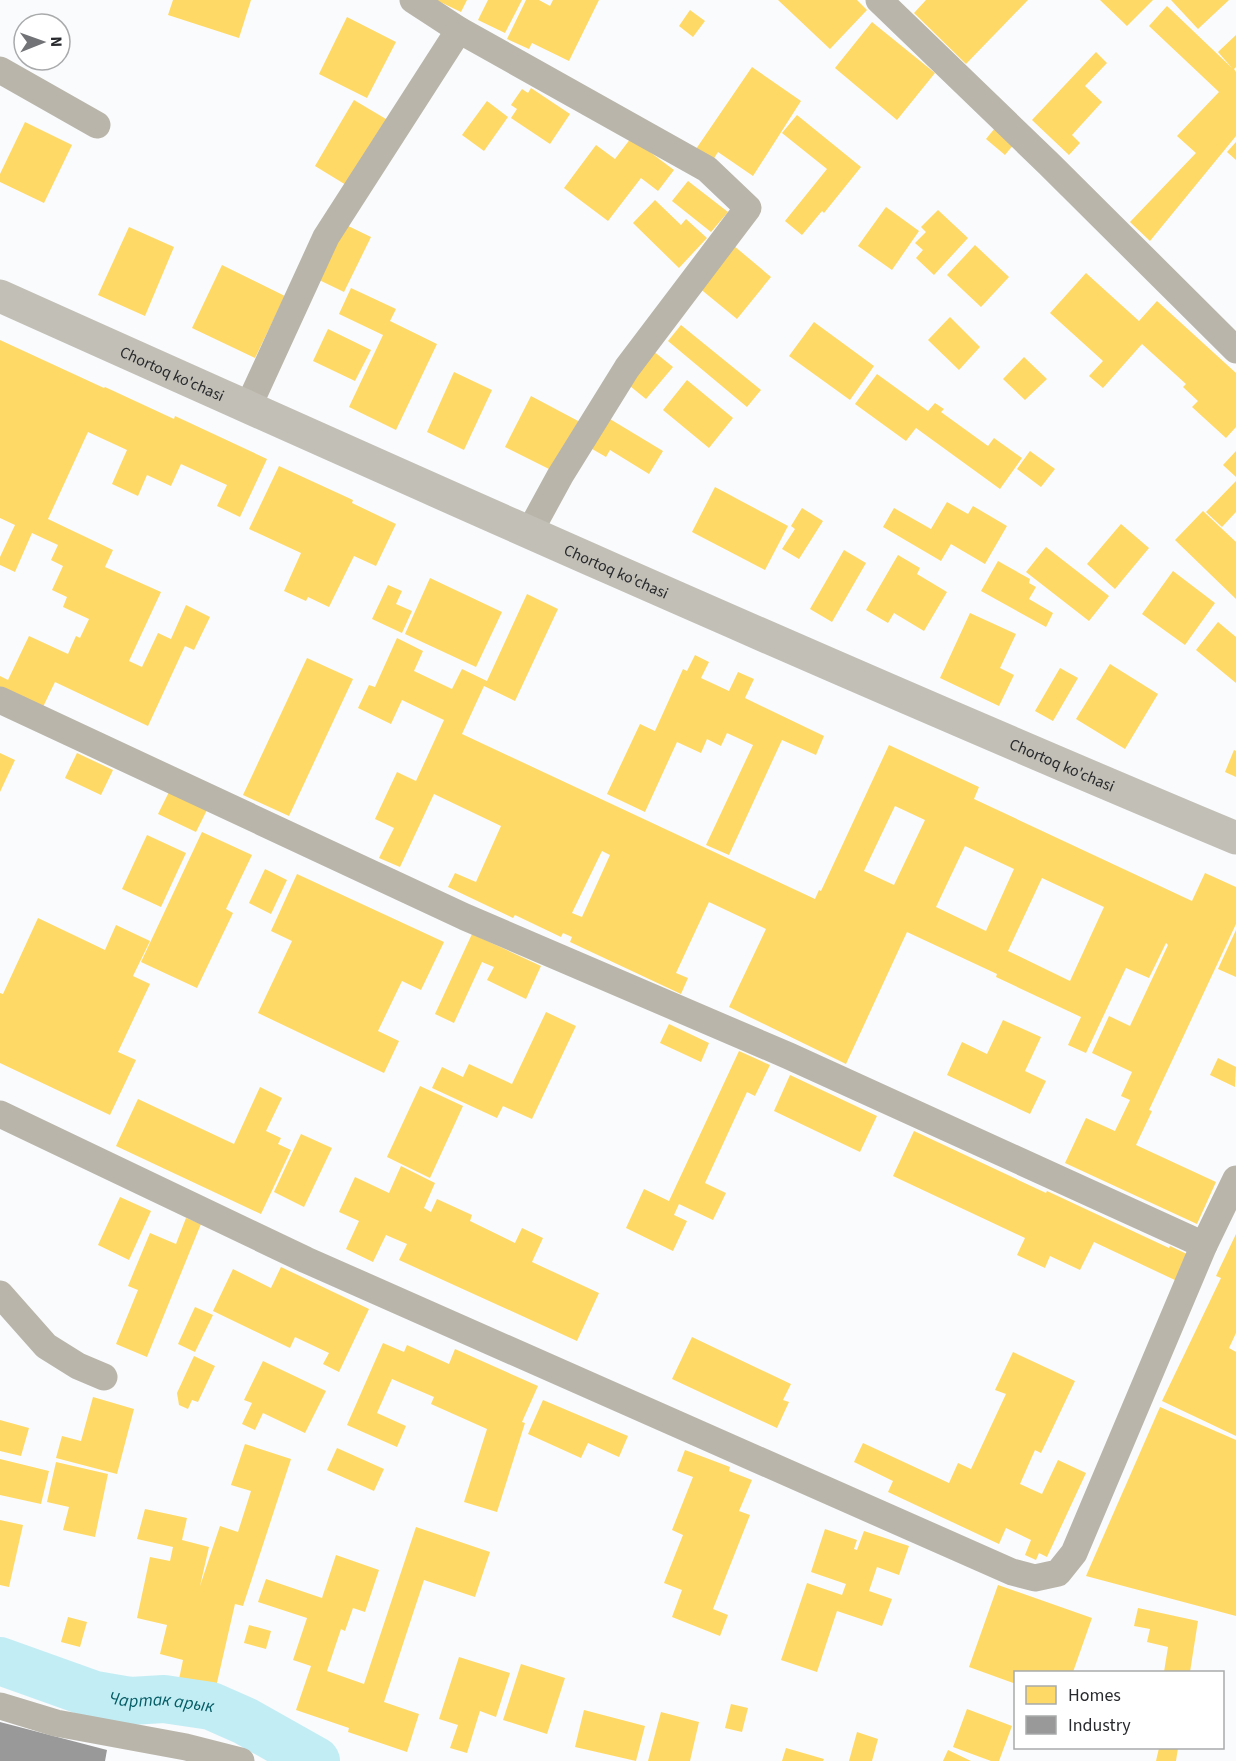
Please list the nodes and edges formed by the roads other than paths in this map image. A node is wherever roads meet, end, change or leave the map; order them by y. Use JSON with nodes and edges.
{"nodes":[{"id":1,"x":413,"y":0,"type":"edge"},
{"id":2,"x":879,"y":0,"type":"edge"},
{"id":3,"x":459,"y":30,"type":"junction"},
{"id":4,"x":0,"y":69,"type":"edge"},
{"id":5,"x":97,"y":125,"type":"dead end"},
{"id":6,"x":0,"y":296,"type":"edge"},
{"id":7,"x":1236,"y":350,"type":"edge"},
{"id":8,"x":248,"y":407,"type":"junction"},
{"id":9,"x":530,"y":531,"type":"junction"},
{"id":10,"x":0,"y":700,"type":"edge"},
{"id":11,"x":1236,"y":838,"type":"edge"},
{"id":12,"x":0,"y":1114,"type":"edge"},
{"id":13,"x":1236,"y":1179,"type":"edge"},
{"id":14,"x":1204,"y":1245,"type":"junction"},
{"id":15,"x":0,"y":1294,"type":"edge"},
{"id":16,"x":104,"y":1377,"type":"dead end"},
{"id":17,"x":0,"y":1706,"type":"edge"},
{"id":18,"x":241,"y":1761,"type":"edge"}],
"edges":[{"from":1,"to":3,"type":"street"},
{"from":2,"to":7,"type":"street"},
{"from":3,"to":8,"type":"street"},
{"from":3,"to":9,"type":"street"},
{"from":4,"to":5,"type":"street"},
{"from":6,"to":8,"type":"street","name":"Chortoq ko'chasi"},
{"from":8,"to":9,"type":"street","name":"Chortoq ko'chasi"},
{"from":9,"to":11,"type":"street","name":"Chortoq ko'chasi"},
{"from":10,"to":14,"type":"street"},
{"from":12,"to":14,"type":"street"},
{"from":13,"to":14,"type":"street"},
{"from":15,"to":16,"type":"street"},
{"from":17,"to":18,"type":"street"}]}
